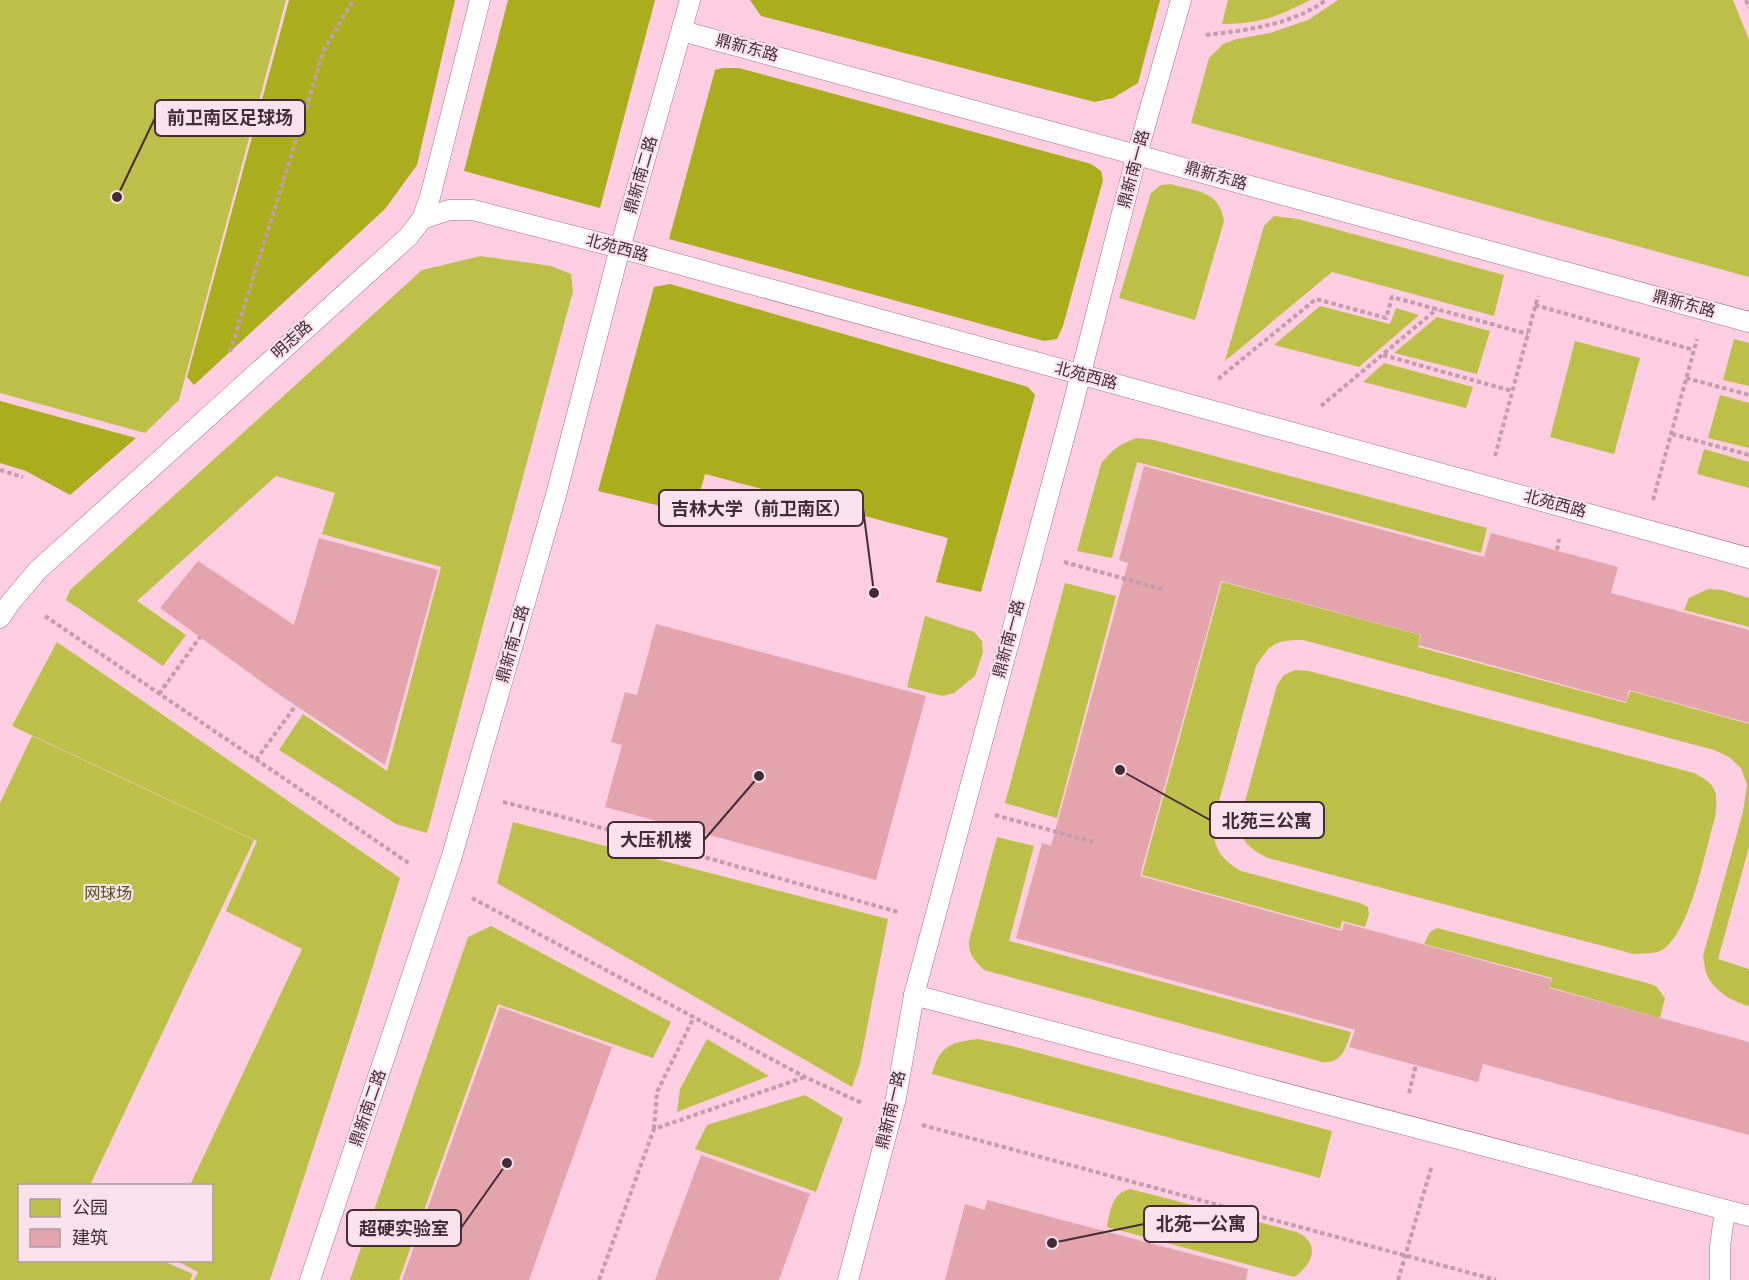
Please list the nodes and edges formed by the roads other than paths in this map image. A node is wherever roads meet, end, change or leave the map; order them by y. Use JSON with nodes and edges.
{"nodes":[{"id":1,"x":480,"y":0,"type":"edge"},
{"id":2,"x":690,"y":0,"type":"edge"},
{"id":3,"x":1181,"y":0,"type":"edge"},
{"id":4,"x":682,"y":31,"type":"junction"},
{"id":5,"x":1137,"y":154,"type":"junction"},
{"id":6,"x":422,"y":219,"type":"junction"},
{"id":7,"x":621,"y":248,"type":"junction"},
{"id":8,"x":1749,"y":322,"type":"edge"},
{"id":9,"x":1081,"y":375,"type":"junction"},
{"id":10,"x":1749,"y":558,"type":"edge"},
{"id":11,"x":0,"y":618,"type":"edge"},
{"id":12,"x":914,"y":994,"type":"junction"},
{"id":13,"x":1725,"y":1210,"type":"junction"},
{"id":14,"x":1749,"y":1216,"type":"edge"},
{"id":15,"x":310,"y":1280,"type":"edge"},
{"id":16,"x":848,"y":1280,"type":"edge"},
{"id":17,"x":1720,"y":1280,"type":"edge"}],
"edges":[{"from":1,"to":6,"type":"lane","name":"明志路"},
{"from":2,"to":4,"type":"lane","name":"鼎新南二路"},
{"from":3,"to":5,"type":"lane","name":"鼎新南一路"},
{"from":4,"to":5,"type":"lane","name":"鼎新东路"},
{"from":4,"to":7,"type":"lane","name":"鼎新南二路"},
{"from":5,"to":8,"type":"lane","name":"鼎新东路"},
{"from":5,"to":9,"type":"lane","name":"鼎新南一路"},
{"from":6,"to":7,"type":"lane","name":"北苑西路"},
{"from":6,"to":11,"type":"lane","name":"明志路"},
{"from":7,"to":9,"type":"lane","name":"北苑西路"},
{"from":7,"to":15,"type":"lane","name":"鼎新南二路"},
{"from":9,"to":10,"type":"lane","name":"北苑西路"},
{"from":9,"to":12,"type":"lane","name":"鼎新南一路"},
{"from":12,"to":13,"type":"lane"},
{"from":12,"to":16,"type":"lane","name":"鼎新南一路"},
{"from":13,"to":14,"type":"lane"},
{"from":13,"to":17,"type":"lane"}]}
